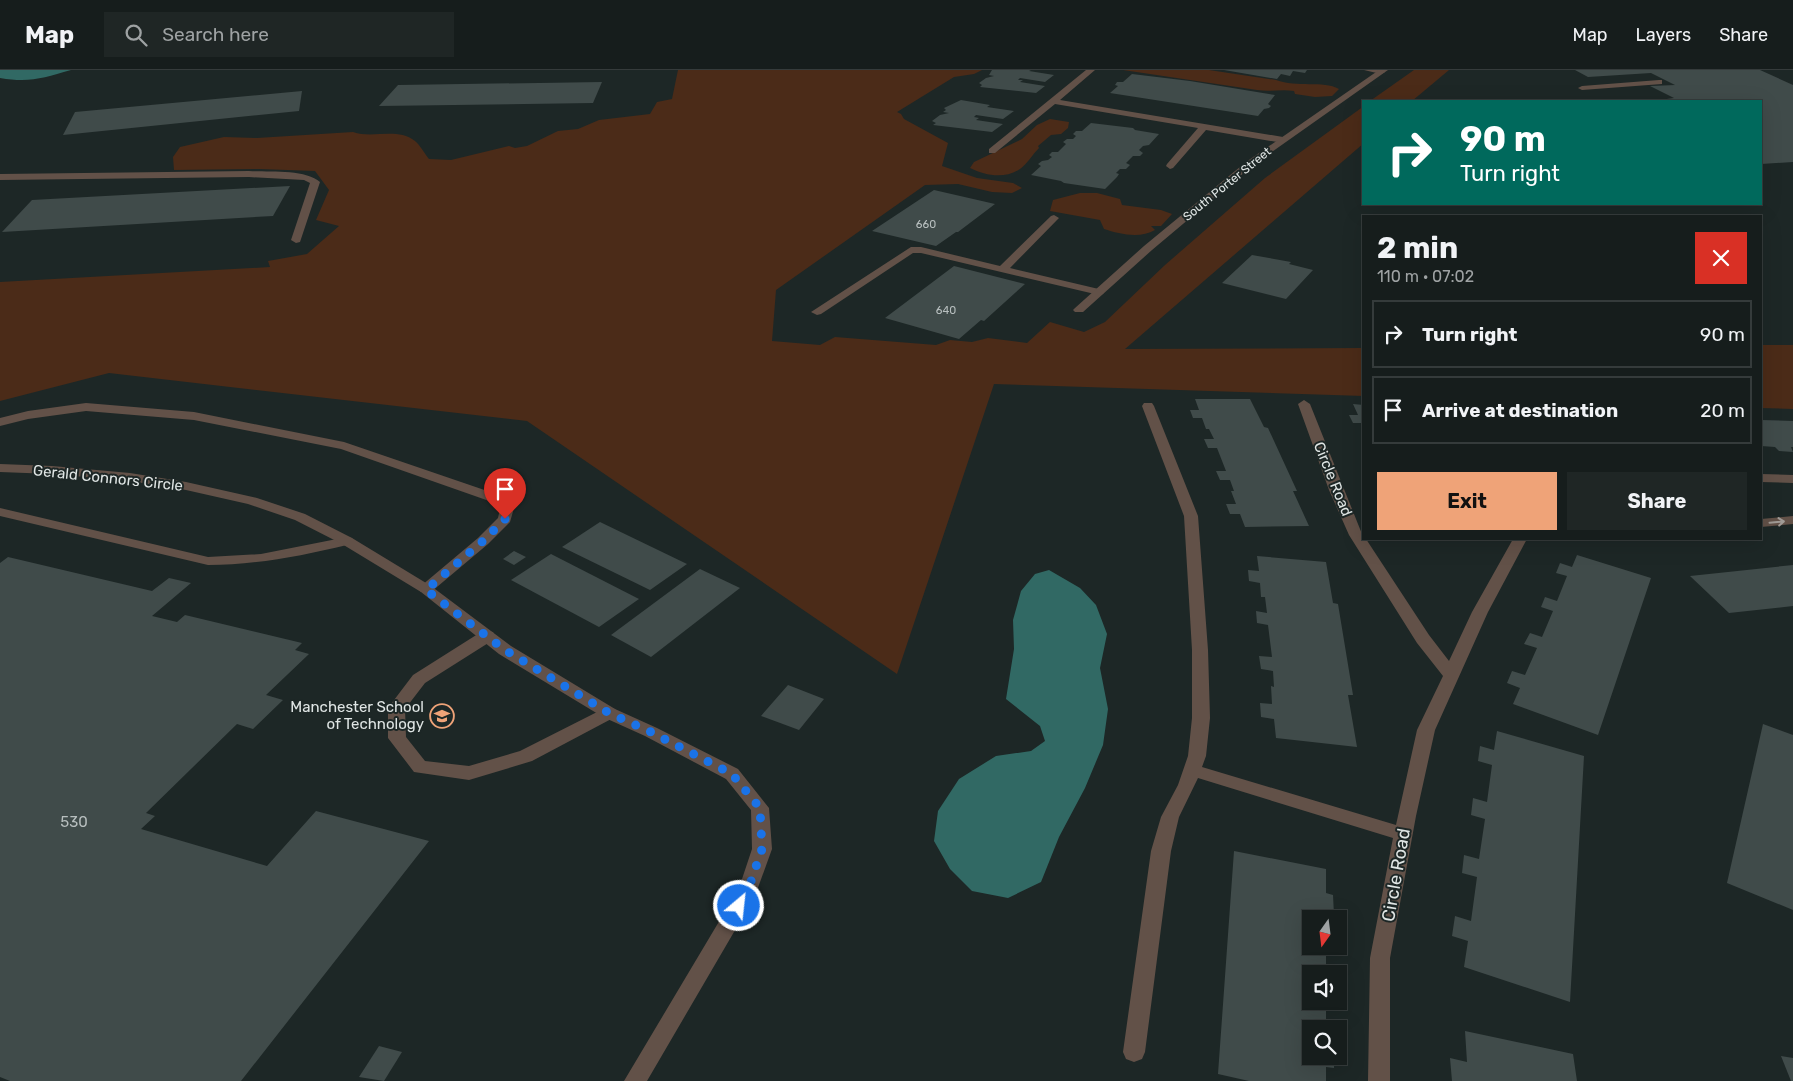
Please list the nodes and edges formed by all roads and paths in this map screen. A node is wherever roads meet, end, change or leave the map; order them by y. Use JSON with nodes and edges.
{"nodes":[{"id":1,"x":1090,"y":70,"type":"edge"},
{"id":2,"x":1368,"y":70,"type":"edge"},
{"id":3,"x":1382,"y":71,"type":"edge"},
{"id":4,"x":1659,"y":82,"type":"dead end"},
{"id":5,"x":1582,"y":88,"type":"dead end"},
{"id":6,"x":1053,"y":101,"type":"junction"},
{"id":7,"x":1204,"y":127,"type":"junction"},
{"id":8,"x":1283,"y":140,"type":"junction"},
{"id":9,"x":992,"y":151,"type":"dead end"},
{"id":10,"x":1170,"y":166,"type":"dead end"},
{"id":11,"x":0,"y":177,"type":"edge"},
{"id":12,"x":1054,"y":218,"type":"dead end"},
{"id":13,"x":296,"y":240,"type":"dead end"},
{"id":14,"x":1004,"y":268,"type":"junction"},
{"id":15,"x":1099,"y":292,"type":"junction"},
{"id":16,"x":1079,"y":310,"type":"dead end"},
{"id":17,"x":817,"y":312,"type":"dead end"},
{"id":18,"x":1304,"y":404,"type":"dead end"},
{"id":19,"x":1148,"y":406,"type":"dead end"},
{"id":20,"x":0,"y":422,"type":"edge"},
{"id":21,"x":0,"y":468,"type":"edge"},
{"id":22,"x":1762,"y":478,"type":"edge"},
{"id":23,"x":1793,"y":478,"type":"edge"},
{"id":24,"x":0,"y":512,"type":"edge"},
{"id":25,"x":1793,"y":520,"type":"edge"},
{"id":26,"x":1762,"y":523,"type":"edge"},
{"id":27,"x":1519,"y":540,"type":"edge"},
{"id":28,"x":347,"y":541,"type":"junction"},
{"id":29,"x":426,"y":590,"type":"junction"},
{"id":30,"x":487,"y":636,"type":"junction"},
{"id":31,"x":1451,"y":676,"type":"junction"},
{"id":32,"x":609,"y":713,"type":"junction"},
{"id":33,"x":1192,"y":770,"type":"junction"},
{"id":34,"x":1403,"y":834,"type":"junction"},
{"id":35,"x":1134,"y":1052,"type":"dead end"},
{"id":36,"x":635,"y":1081,"type":"edge"},
{"id":37,"x":1379,"y":1081,"type":"edge"}],
"edges":[{"from":1,"to":6,"type":"street"},
{"from":2,"to":3,"type":"street"},
{"from":3,"to":8,"type":"street","name":"South Porter Street"},
{"from":4,"to":5,"type":"street"},
{"from":6,"to":7,"type":"street"},
{"from":6,"to":9,"type":"street"},
{"from":7,"to":8,"type":"street"},
{"from":7,"to":10,"type":"street"},
{"from":8,"to":15,"type":"street","name":"South Porter Street"},
{"from":11,"to":13,"type":"street"},
{"from":12,"to":14,"type":"street"},
{"from":14,"to":15,"type":"street"},
{"from":14,"to":17,"type":"street"},
{"from":15,"to":16,"type":"street","name":"South Porter Street"},
{"from":18,"to":31,"type":"street","name":"Circle Road"},
{"from":19,"to":33,"type":"street"},
{"from":20,"to":29,"type":"street"},
{"from":21,"to":28,"type":"street","name":"Gerald Connors Circle"},
{"from":22,"to":23,"type":"street"},
{"from":24,"to":28,"type":"street"},
{"from":26,"to":25,"type":"street","one_way":true},
{"from":27,"to":31,"type":"street","name":"Circle Road"},
{"from":28,"to":29,"type":"street","name":"Gerald Connors Circle"},
{"from":29,"to":30,"type":"street","name":"Gerald Connors Circle"},
{"from":30,"to":32,"type":"street","name":"Gerald Connors Circle"},
{"from":30,"to":32,"type":"street"},
{"from":31,"to":34,"type":"street","name":"Circle Road"},
{"from":32,"to":36,"type":"street","name":"Gerald Connors Circle"},
{"from":33,"to":34,"type":"street"},
{"from":33,"to":35,"type":"street"},
{"from":34,"to":37,"type":"street","name":"Circle Road"}]}
